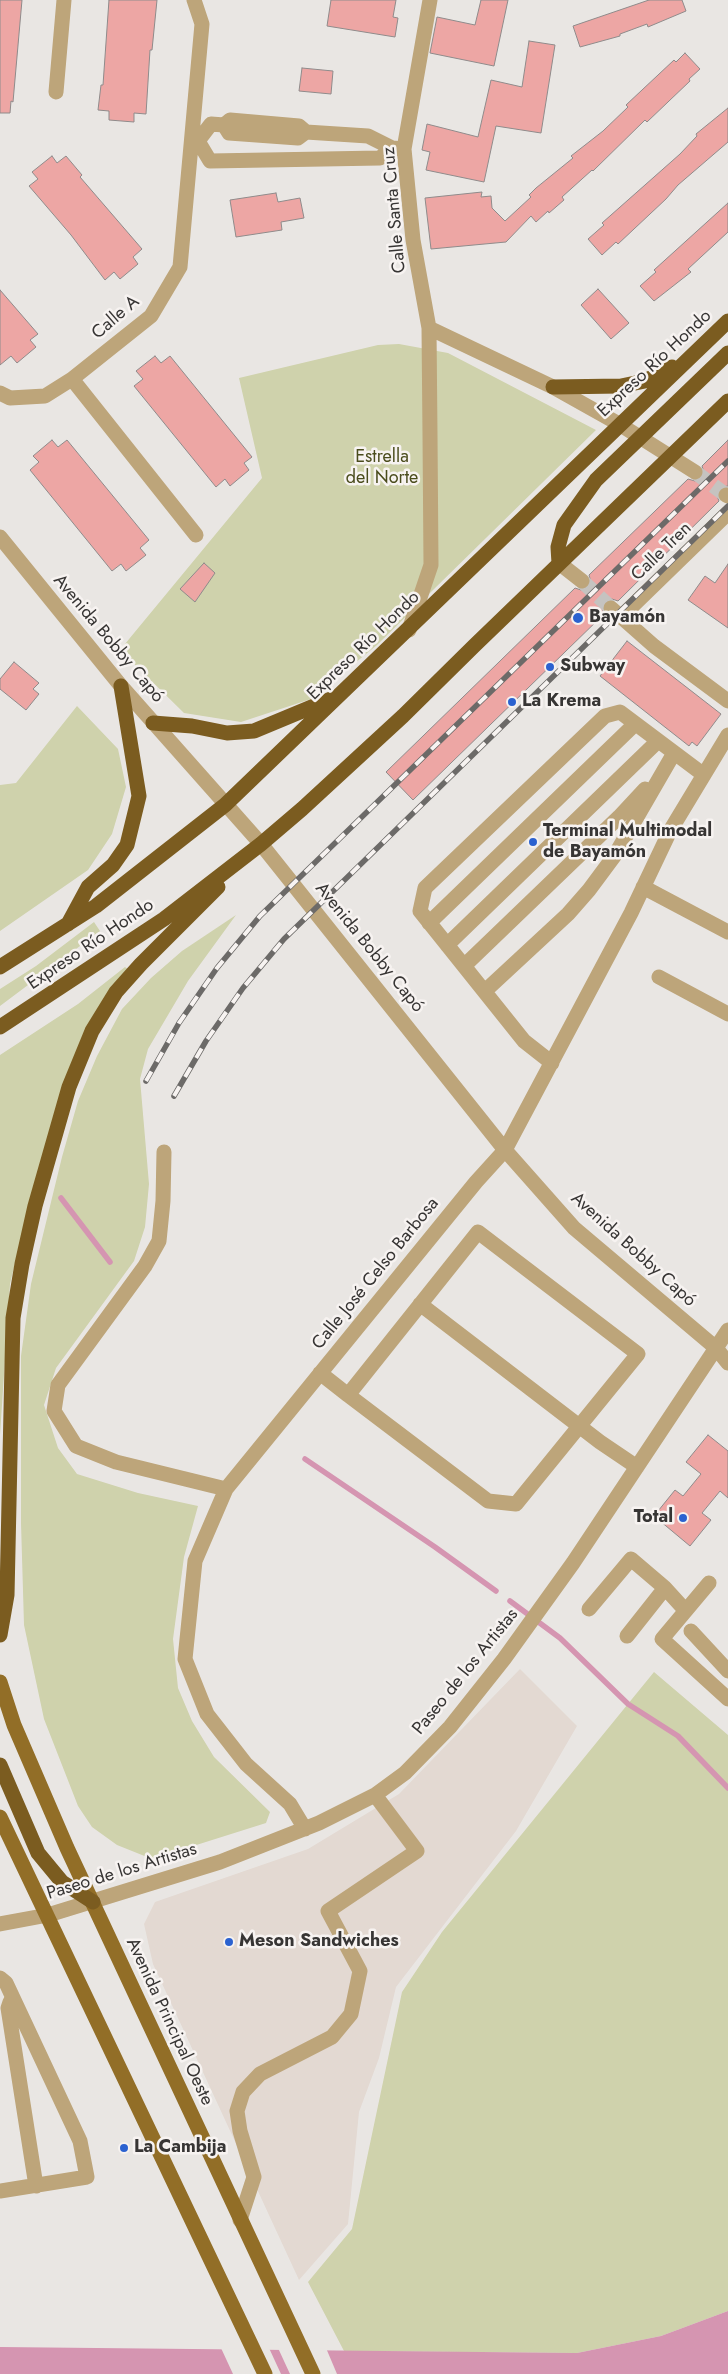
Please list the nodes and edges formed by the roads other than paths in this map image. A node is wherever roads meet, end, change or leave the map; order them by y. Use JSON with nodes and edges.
{"nodes":[{"id":1,"x":64,"y":0,"type":"edge"},
{"id":2,"x":194,"y":0,"type":"edge"},
{"id":3,"x":430,"y":0,"type":"edge"},
{"id":4,"x":56,"y":92,"type":"dead end"},
{"id":5,"x":195,"y":141,"type":"junction"},
{"id":6,"x":398,"y":149,"type":"junction"},
{"id":7,"x":728,"y":321,"type":"edge"},
{"id":8,"x":429,"y":328,"type":"junction"},
{"id":9,"x":728,"y":353,"type":"edge"},
{"id":10,"x":691,"y":356,"type":"junction"},
{"id":11,"x":72,"y":379,"type":"junction"},
{"id":12,"x":553,"y":388,"type":"junction"},
{"id":13,"x":0,"y":393,"type":"edge"},
{"id":14,"x":728,"y":402,"type":"edge"},
{"id":15,"x":619,"y":424,"type":"junction"},
{"id":16,"x":640,"y":437,"type":"junction"},
{"id":17,"x":673,"y":457,"type":"junction"},
{"id":18,"x":695,"y":472,"type":"tunnel mouth"},
{"id":19,"x":728,"y":513,"type":"edge"},
{"id":20,"x":196,"y":535,"type":"dead end"},
{"id":21,"x":0,"y":537,"type":"edge"},
{"id":22,"x":559,"y":563,"type":"junction"},
{"id":23,"x":582,"y":581,"type":"tunnel mouth"},
{"id":24,"x":409,"y":630,"type":"junction"},
{"id":25,"x":121,"y":686,"type":"junction"},
{"id":26,"x":340,"y":695,"type":"junction"},
{"id":27,"x":728,"y":701,"type":"edge"},
{"id":28,"x":153,"y":723,"type":"junction"},
{"id":29,"x":635,"y":724,"type":"junction"},
{"id":30,"x":728,"y":735,"type":"edge"},
{"id":31,"x":658,"y":741,"type":"junction"},
{"id":32,"x":674,"y":753,"type":"junction"},
{"id":33,"x":704,"y":775,"type":"junction"},
{"id":34,"x":225,"y":805,"type":"junction"},
{"id":35,"x":261,"y":844,"type":"junction"},
{"id":36,"x":643,"y":887,"type":"junction"},
{"id":37,"x":429,"y":923,"type":"junction"},
{"id":38,"x":68,"y":925,"type":"junction"},
{"id":39,"x":728,"y":932,"type":"edge"},
{"id":40,"x":447,"y":946,"type":"junction"},
{"id":41,"x":464,"y":966,"type":"junction"},
{"id":42,"x":0,"y":967,"type":"edge"},
{"id":43,"x":659,"y":977,"type":"dead end"},
{"id":44,"x":485,"y":991,"type":"junction"},
{"id":45,"x":728,"y":1014,"type":"edge"},
{"id":46,"x":0,"y":1027,"type":"edge"},
{"id":47,"x":552,"y":1062,"type":"junction"},
{"id":48,"x":505,"y":1150,"type":"junction"},
{"id":49,"x":164,"y":1152,"type":"dead end"},
{"id":50,"x":420,"y":1304,"type":"junction"},
{"id":51,"x":728,"y":1330,"type":"edge"},
{"id":52,"x":716,"y":1348,"type":"junction"},
{"id":53,"x":728,"y":1363,"type":"edge"},
{"id":54,"x":320,"y":1373,"type":"junction"},
{"id":55,"x":348,"y":1395,"type":"junction"},
{"id":56,"x":579,"y":1426,"type":"junction"},
{"id":57,"x":637,"y":1468,"type":"junction"},
{"id":58,"x":226,"y":1489,"type":"junction"},
{"id":59,"x":709,"y":1583,"type":"dead end"},
{"id":60,"x":664,"y":1588,"type":"junction"},
{"id":61,"x":589,"y":1610,"type":"dead end"},
{"id":62,"x":685,"y":1610,"type":"junction"},
{"id":63,"x":691,"y":1631,"type":"dead end"},
{"id":64,"x":0,"y":1635,"type":"edge"},
{"id":65,"x":627,"y":1636,"type":"dead end"},
{"id":66,"x":728,"y":1671,"type":"edge"},
{"id":67,"x":0,"y":1682,"type":"edge"},
{"id":68,"x":728,"y":1698,"type":"edge"},
{"id":69,"x":0,"y":1765,"type":"edge"},
{"id":70,"x":375,"y":1795,"type":"junction"},
{"id":71,"x":0,"y":1817,"type":"edge"},
{"id":72,"x":305,"y":1828,"type":"junction"},
{"id":73,"x":93,"y":1902,"type":"junction"},
{"id":74,"x":48,"y":1915,"type":"junction"},
{"id":75,"x":0,"y":1924,"type":"edge"},
{"id":76,"x":0,"y":1978,"type":"edge"},
{"id":77,"x":11,"y":1997,"type":"junction"},
{"id":78,"x":36,"y":2186,"type":"junction"},
{"id":79,"x":0,"y":2191,"type":"edge"},
{"id":80,"x":240,"y":2220,"type":"junction"},
{"id":81,"x":265,"y":2374,"type":"edge"},
{"id":82,"x":313,"y":2374,"type":"edge"}],
"edges":[{"from":1,"to":4,"type":"street"},
{"from":2,"to":5,"type":"street","name":"Calle A"},
{"from":3,"to":6,"type":"street","name":"Calle Santa Cruz"},
{"from":5,"to":6,"type":"street"},
{"from":5,"to":6,"type":"street"},
{"from":5,"to":11,"type":"street","name":"Calle A"},
{"from":6,"to":8,"type":"street","name":"Calle Santa Cruz"},
{"from":7,"to":10,"type":"highway","name":"Expreso Río Hondo"},
{"from":8,"to":12,"type":"street"},
{"from":8,"to":24,"type":"street","name":"Calle Santa Cruz"},
{"from":9,"to":16,"type":"highway"},
{"from":10,"to":12,"type":"highway"},
{"from":10,"to":15,"type":"highway","name":"Expreso Río Hondo"},
{"from":11,"to":13,"type":"street","name":"Calle A"},
{"from":11,"to":20,"type":"street"},
{"from":12,"to":15,"type":"street"},
{"from":14,"to":17,"type":"highway","name":"Expreso Río Hondo"},
{"from":15,"to":16,"type":"street"},
{"from":15,"to":24,"type":"highway","name":"Expreso Río Hondo"},
{"from":16,"to":17,"type":"street"},
{"from":16,"to":22,"type":"highway"},
{"from":17,"to":18,"type":"street"},
{"from":17,"to":22,"type":"highway","name":"Expreso Río Hondo"},
{"from":19,"to":27,"type":"street","name":"Calle Tren"},
{"from":21,"to":25,"type":"street","name":"Avenida Bobby Capó"},
{"from":22,"to":23,"type":"street"},
{"from":22,"to":35,"type":"highway","name":"Expreso Río Hondo"},
{"from":24,"to":26,"type":"highway","name":"Expreso Río Hondo"},
{"from":25,"to":28,"type":"street","name":"Avenida Bobby Capó"},
{"from":25,"to":38,"type":"highway"},
{"from":26,"to":28,"type":"highway"},
{"from":26,"to":34,"type":"highway","name":"Expreso Río Hondo"},
{"from":28,"to":34,"type":"street","name":"Avenida Bobby Capó"},
{"from":29,"to":31,"type":"street"},
{"from":29,"to":37,"type":"street"},
{"from":29,"to":37,"type":"street"},
{"from":30,"to":33,"type":"street","name":"Calle José Celso Barbosa"},
{"from":31,"to":32,"type":"street"},
{"from":31,"to":40,"type":"street"},
{"from":32,"to":33,"type":"street"},
{"from":32,"to":41,"type":"street"},
{"from":32,"to":44,"type":"street"},
{"from":33,"to":36,"type":"street","name":"Calle José Celso Barbosa"},
{"from":34,"to":35,"type":"street","name":"Avenida Bobby Capó"},
{"from":34,"to":38,"type":"highway","name":"Expreso Río Hondo"},
{"from":35,"to":46,"type":"highway","name":"Expreso Río Hondo"},
{"from":35,"to":48,"type":"street","name":"Avenida Bobby Capó"},
{"from":35,"to":64,"type":"highway"},
{"from":36,"to":39,"type":"street"},
{"from":36,"to":47,"type":"street","name":"Calle José Celso Barbosa"},
{"from":37,"to":40,"type":"street"},
{"from":38,"to":42,"type":"highway","name":"Expreso Río Hondo"},
{"from":40,"to":41,"type":"street"},
{"from":41,"to":44,"type":"street"},
{"from":43,"to":45,"type":"street"},
{"from":44,"to":47,"type":"street"},
{"from":47,"to":48,"type":"street","name":"Calle José Celso Barbosa"},
{"from":48,"to":52,"type":"street","name":"Avenida Bobby Capó"},
{"from":48,"to":54,"type":"street","name":"Calle José Celso Barbosa"},
{"from":49,"to":58,"type":"street"},
{"from":50,"to":55,"type":"street"},
{"from":50,"to":56,"type":"street"},
{"from":50,"to":56,"type":"street"},
{"from":51,"to":52,"type":"street","name":"Paseo de los Artistas"},
{"from":52,"to":53,"type":"street","name":"Avenida Bobby Capó"},
{"from":52,"to":57,"type":"street","name":"Paseo de los Artistas"},
{"from":54,"to":55,"type":"street"},
{"from":54,"to":58,"type":"street","name":"Calle José Celso Barbosa"},
{"from":55,"to":56,"type":"street"},
{"from":56,"to":57,"type":"street"},
{"from":57,"to":70,"type":"street","name":"Paseo de los Artistas"},
{"from":58,"to":72,"type":"street","name":"Calle José Celso Barbosa"},
{"from":59,"to":62,"type":"street"},
{"from":60,"to":61,"type":"street"},
{"from":60,"to":62,"type":"street"},
{"from":60,"to":65,"type":"street"},
{"from":62,"to":68,"type":"street"},
{"from":63,"to":66,"type":"street"},
{"from":67,"to":73,"type":"main road","name":"Avenida Principal Oeste"},
{"from":69,"to":73,"type":"highway"},
{"from":70,"to":72,"type":"street","name":"Paseo de los Artistas"},
{"from":70,"to":80,"type":"street"},
{"from":71,"to":74,"type":"main road"},
{"from":72,"to":73,"type":"street","name":"Paseo de los Artistas"},
{"from":73,"to":74,"type":"street","name":"Paseo de los Artistas"},
{"from":73,"to":80,"type":"main road","name":"Avenida Principal Oeste"},
{"from":74,"to":75,"type":"street","name":"Paseo de los Artistas"},
{"from":74,"to":81,"type":"main road"},
{"from":76,"to":77,"type":"street"},
{"from":77,"to":78,"type":"street"},
{"from":77,"to":78,"type":"street"},
{"from":78,"to":79,"type":"street"},
{"from":80,"to":82,"type":"main road","name":"Avenida Principal Oeste"}]}
